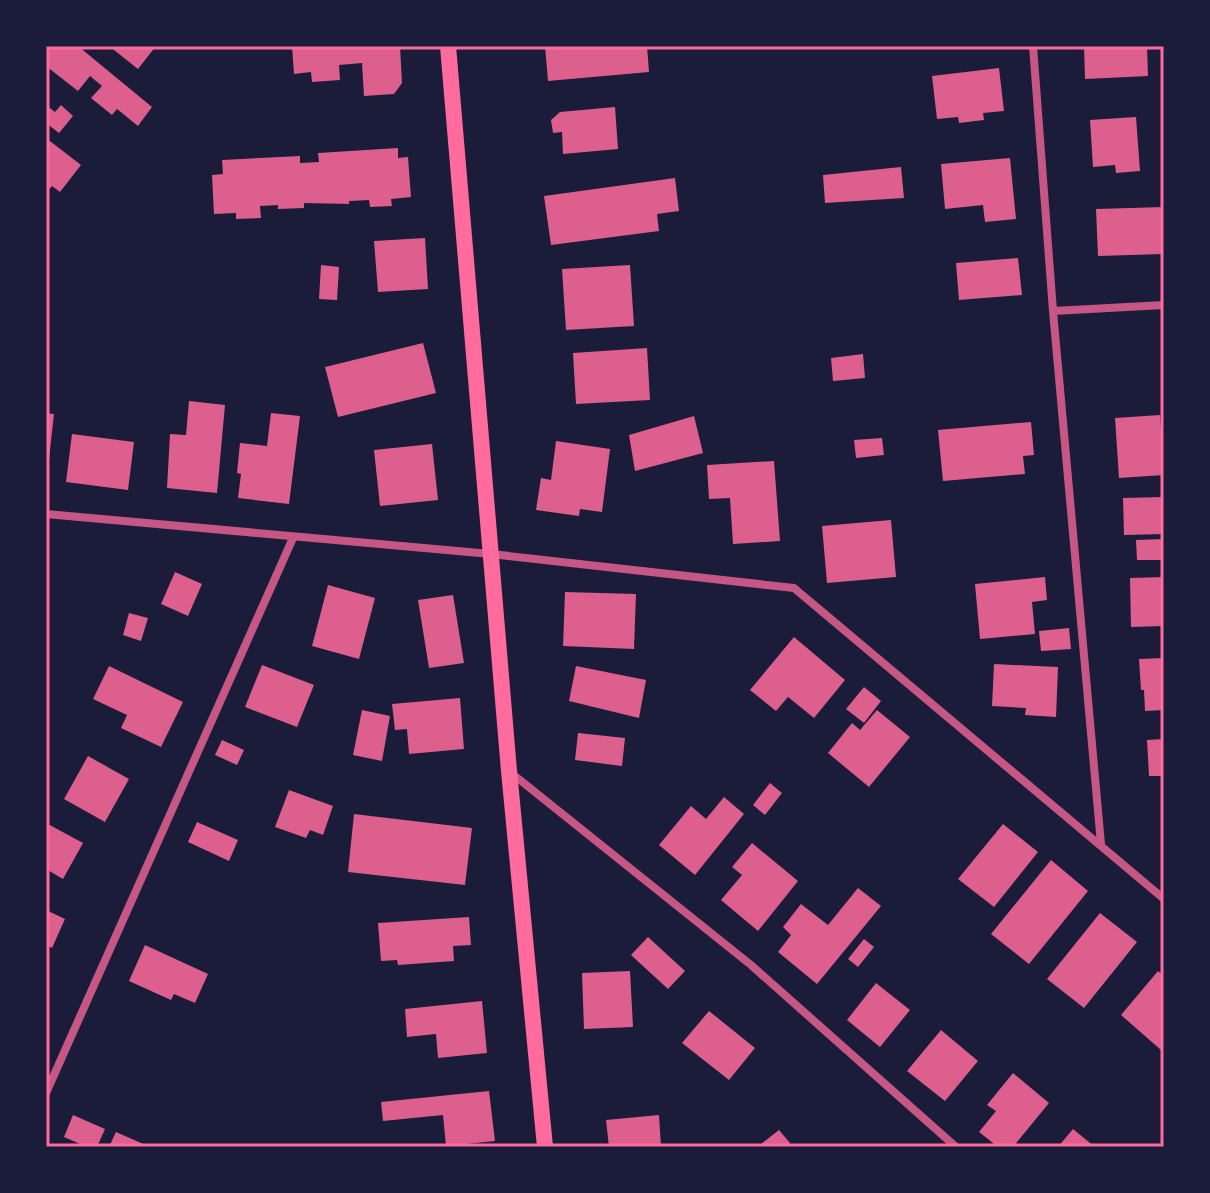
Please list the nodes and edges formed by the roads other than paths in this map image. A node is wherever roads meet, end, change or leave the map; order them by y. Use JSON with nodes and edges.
{"nodes":[{"id":1,"x":448,"y":46,"type":"edge"},
{"id":2,"x":1033,"y":46,"type":"edge"},
{"id":3,"x":1164,"y":305,"type":"edge"},
{"id":4,"x":1053,"y":311,"type":"junction"},
{"id":5,"x":46,"y":514,"type":"edge"},
{"id":6,"x":293,"y":538,"type":"junction"},
{"id":7,"x":491,"y":554,"type":"junction"},
{"id":8,"x":509,"y":771,"type":"junction"},
{"id":9,"x":1101,"y":844,"type":"junction"},
{"id":10,"x":1164,"y":899,"type":"edge"},
{"id":11,"x":46,"y":1093,"type":"edge"},
{"id":12,"x":545,"y":1147,"type":"edge"},
{"id":13,"x":956,"y":1147,"type":"edge"}],
"edges":[{"from":1,"to":7,"type":"main road"},
{"from":2,"to":4,"type":"street"},
{"from":3,"to":4,"type":"street"},
{"from":4,"to":9,"type":"street"},
{"from":5,"to":6,"type":"street"},
{"from":6,"to":7,"type":"street"},
{"from":6,"to":11,"type":"street"},
{"from":7,"to":8,"type":"main road"},
{"from":7,"to":9,"type":"street"},
{"from":8,"to":12,"type":"main road"},
{"from":8,"to":13,"type":"street"},
{"from":9,"to":10,"type":"street"}]}
